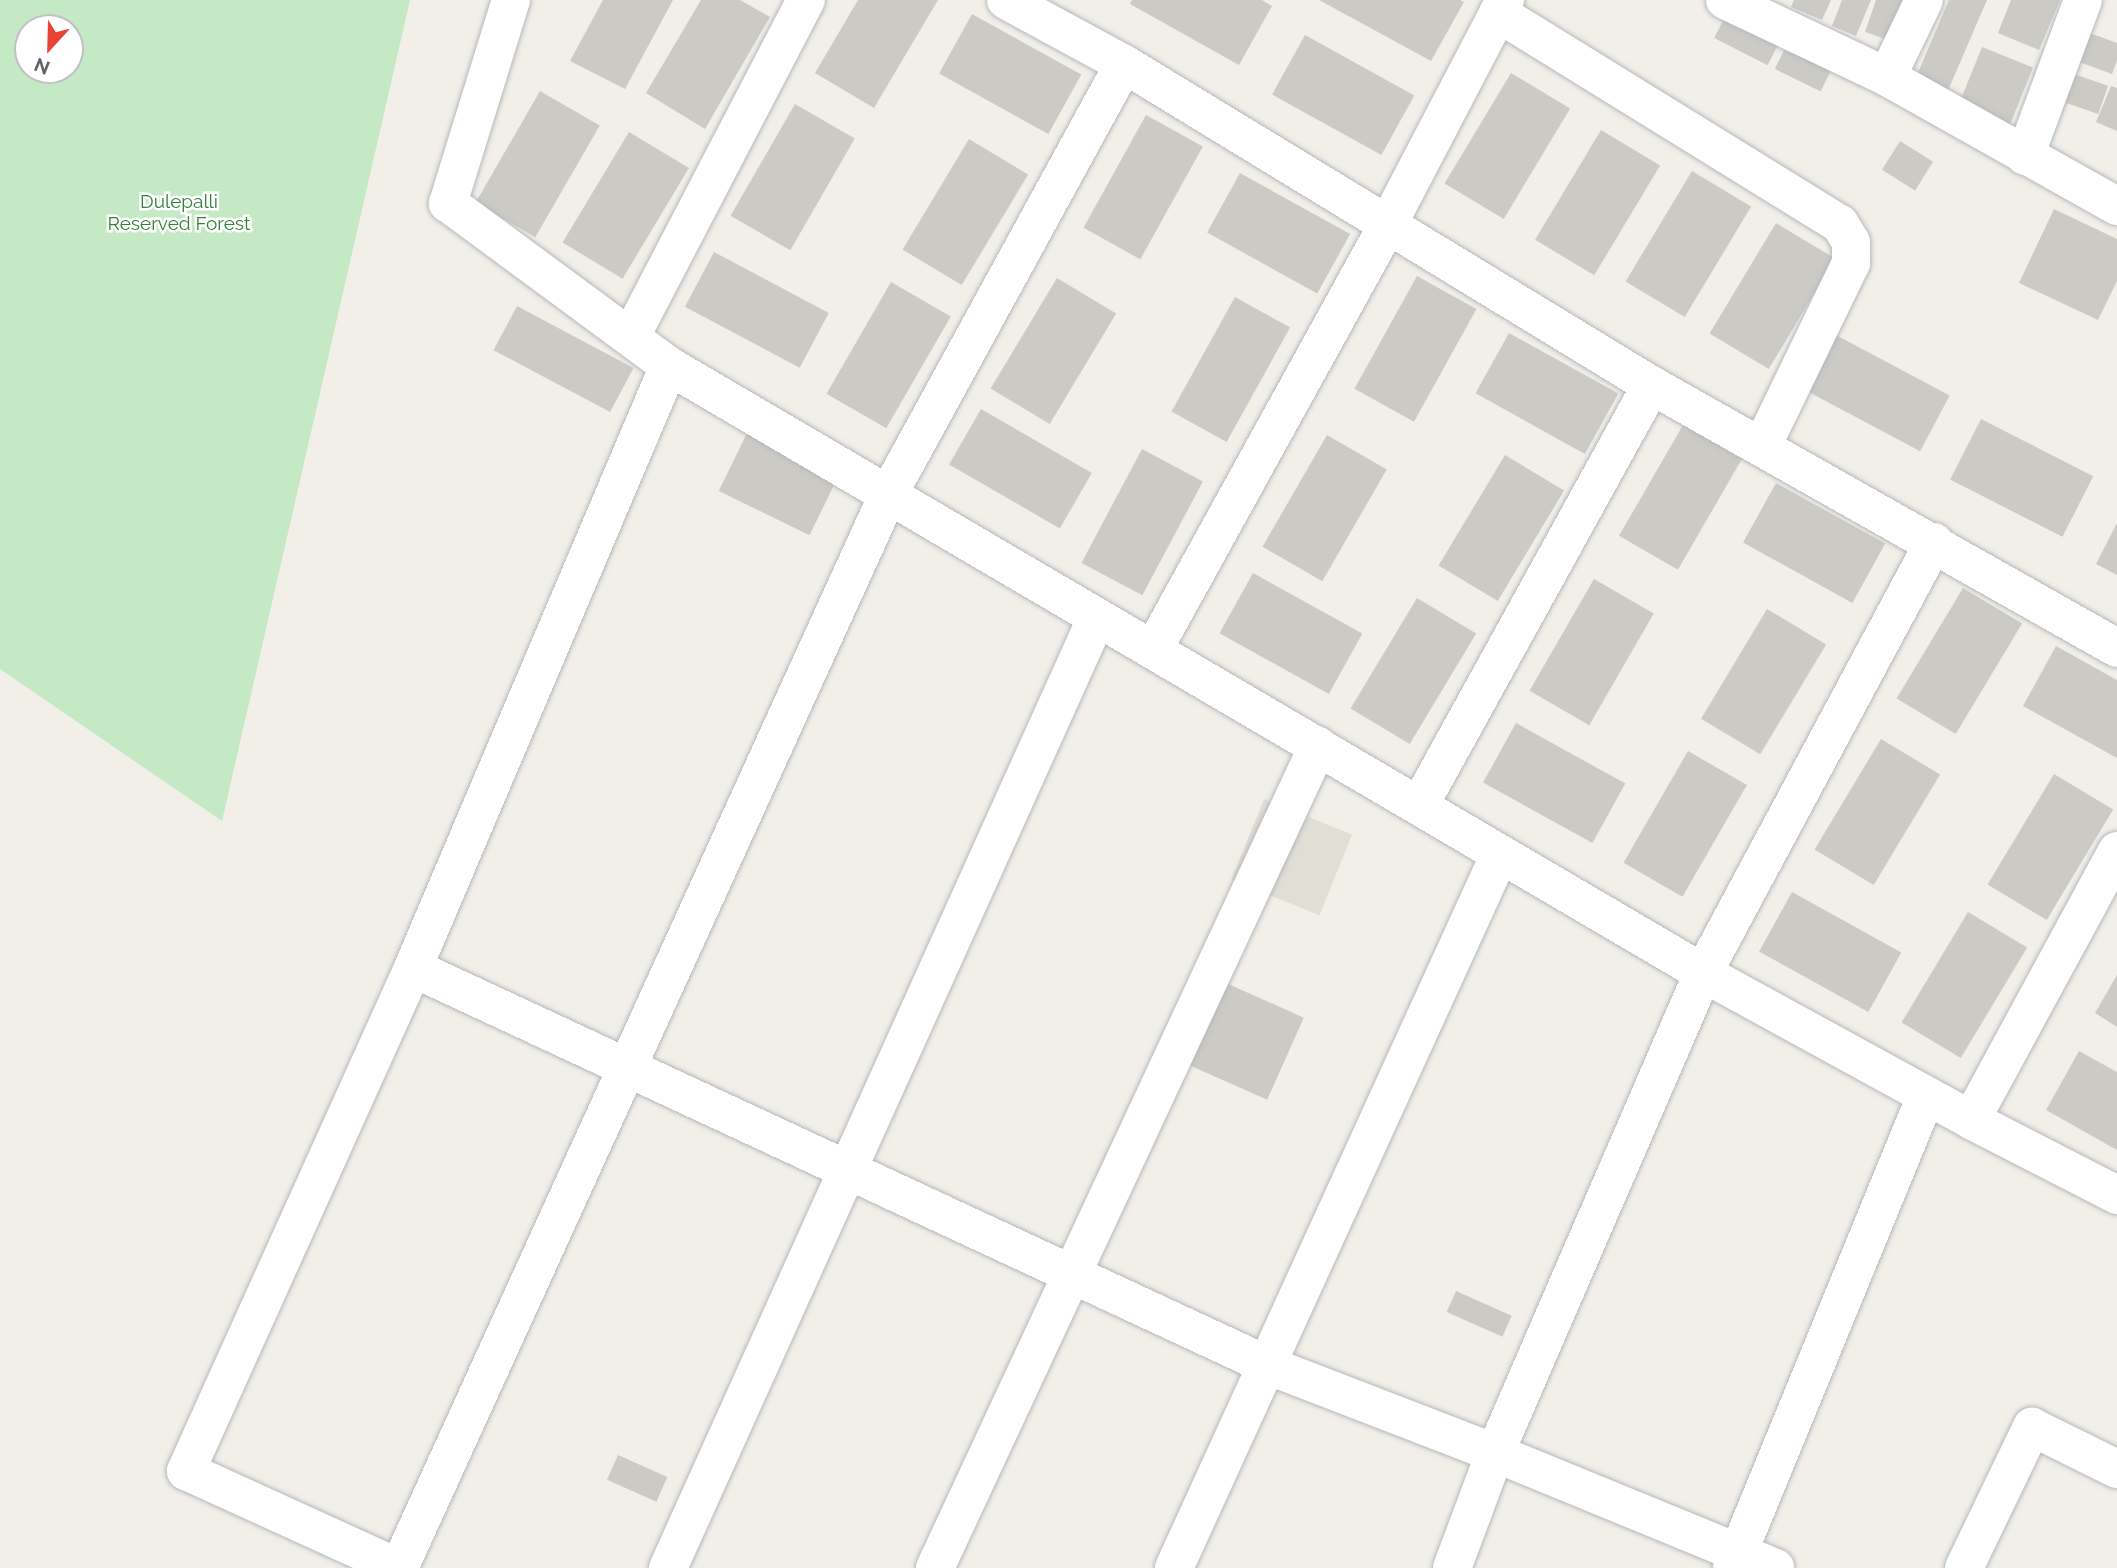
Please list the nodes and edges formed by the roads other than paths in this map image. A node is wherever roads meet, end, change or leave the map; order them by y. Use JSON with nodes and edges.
{"nodes":[{"id":1,"x":511,"y":0,"type":"edge"},
{"id":2,"x":806,"y":0,"type":"edge"},
{"id":3,"x":1006,"y":0,"type":"edge"},
{"id":4,"x":1725,"y":0,"type":"edge"},
{"id":5,"x":1924,"y":0,"type":"edge"},
{"id":6,"x":2083,"y":0,"type":"edge"},
{"id":7,"x":1501,"y":7,"type":"edge"},
{"id":8,"x":1124,"y":64,"type":"junction"},
{"id":9,"x":1886,"y":77,"type":"junction"},
{"id":10,"x":2025,"y":156,"type":"junction"},
{"id":11,"x":2117,"y":206,"type":"edge"},
{"id":12,"x":1388,"y":224,"type":"junction"},
{"id":13,"x":631,"y":336,"type":"junction"},
{"id":14,"x":669,"y":366,"type":"junction"},
{"id":15,"x":1651,"y":385,"type":"junction"},
{"id":16,"x":1762,"y":446,"type":"junction"},
{"id":17,"x":888,"y":495,"type":"junction"},
{"id":18,"x":1934,"y":542,"type":"junction"},
{"id":19,"x":1097,"y":617,"type":"junction"},
{"id":20,"x":2117,"y":648,"type":"edge"},
{"id":21,"x":1153,"y":650,"type":"junction"},
{"id":22,"x":1318,"y":746,"type":"junction"},
{"id":23,"x":1419,"y":806,"type":"junction"},
{"id":24,"x":2117,"y":851,"type":"edge"},
{"id":25,"x":1500,"y":854,"type":"junction"},
{"id":26,"x":413,"y":968,"type":"junction"},
{"id":27,"x":1703,"y":973,"type":"junction"},
{"id":28,"x":626,"y":1066,"type":"junction"},
{"id":29,"x":1926,"y":1096,"type":"junction"},
{"id":30,"x":1971,"y":1120,"type":"junction"},
{"id":31,"x":849,"y":1170,"type":"junction"},
{"id":32,"x":2117,"y":1195,"type":"edge"},
{"id":33,"x":1073,"y":1274,"type":"junction"},
{"id":34,"x":1267,"y":1364,"type":"junction"},
{"id":35,"x":1495,"y":1453,"type":"junction"},
{"id":36,"x":2117,"y":1469,"type":"edge"},
{"id":37,"x":1735,"y":1560,"type":"edge"},
{"id":38,"x":668,"y":1568,"type":"edge"},
{"id":39,"x":935,"y":1568,"type":"edge"},
{"id":40,"x":1174,"y":1568,"type":"edge"},
{"id":41,"x":1452,"y":1568,"type":"edge"},
{"id":42,"x":1775,"y":1568,"type":"edge"},
{"id":43,"x":1964,"y":1568,"type":"edge"}],
"edges":[{"from":1,"to":13,"type":"street"},
{"from":2,"to":13,"type":"street"},
{"from":3,"to":8,"type":"street"},
{"from":4,"to":9,"type":"street"},
{"from":5,"to":9,"type":"street"},
{"from":6,"to":10,"type":"street"},
{"from":7,"to":12,"type":"street"},
{"from":7,"to":16,"type":"street"},
{"from":8,"to":12,"type":"street"},
{"from":8,"to":17,"type":"street"},
{"from":9,"to":10,"type":"street"},
{"from":10,"to":11,"type":"street"},
{"from":12,"to":15,"type":"street"},
{"from":12,"to":21,"type":"street"},
{"from":13,"to":14,"type":"street"},
{"from":14,"to":17,"type":"street"},
{"from":14,"to":26,"type":"street"},
{"from":15,"to":16,"type":"street"},
{"from":15,"to":23,"type":"street"},
{"from":16,"to":18,"type":"street"},
{"from":17,"to":19,"type":"street"},
{"from":17,"to":28,"type":"street"},
{"from":18,"to":20,"type":"street"},
{"from":18,"to":27,"type":"street"},
{"from":19,"to":21,"type":"street"},
{"from":19,"to":31,"type":"street"},
{"from":21,"to":22,"type":"street"},
{"from":22,"to":23,"type":"street"},
{"from":22,"to":33,"type":"street"},
{"from":23,"to":25,"type":"street"},
{"from":24,"to":30,"type":"street"},
{"from":25,"to":27,"type":"street"},
{"from":25,"to":34,"type":"street"},
{"from":26,"to":28,"type":"street"},
{"from":26,"to":28,"type":"street"},
{"from":27,"to":29,"type":"street"},
{"from":27,"to":35,"type":"street"},
{"from":28,"to":31,"type":"street"},
{"from":29,"to":30,"type":"street"},
{"from":29,"to":37,"type":"street"},
{"from":30,"to":32,"type":"street"},
{"from":31,"to":33,"type":"street"},
{"from":31,"to":38,"type":"street"},
{"from":33,"to":34,"type":"street"},
{"from":33,"to":39,"type":"street"},
{"from":34,"to":35,"type":"street"},
{"from":34,"to":40,"type":"street"},
{"from":35,"to":37,"type":"street"},
{"from":35,"to":41,"type":"street"},
{"from":36,"to":43,"type":"street"},
{"from":37,"to":42,"type":"street"}]}
